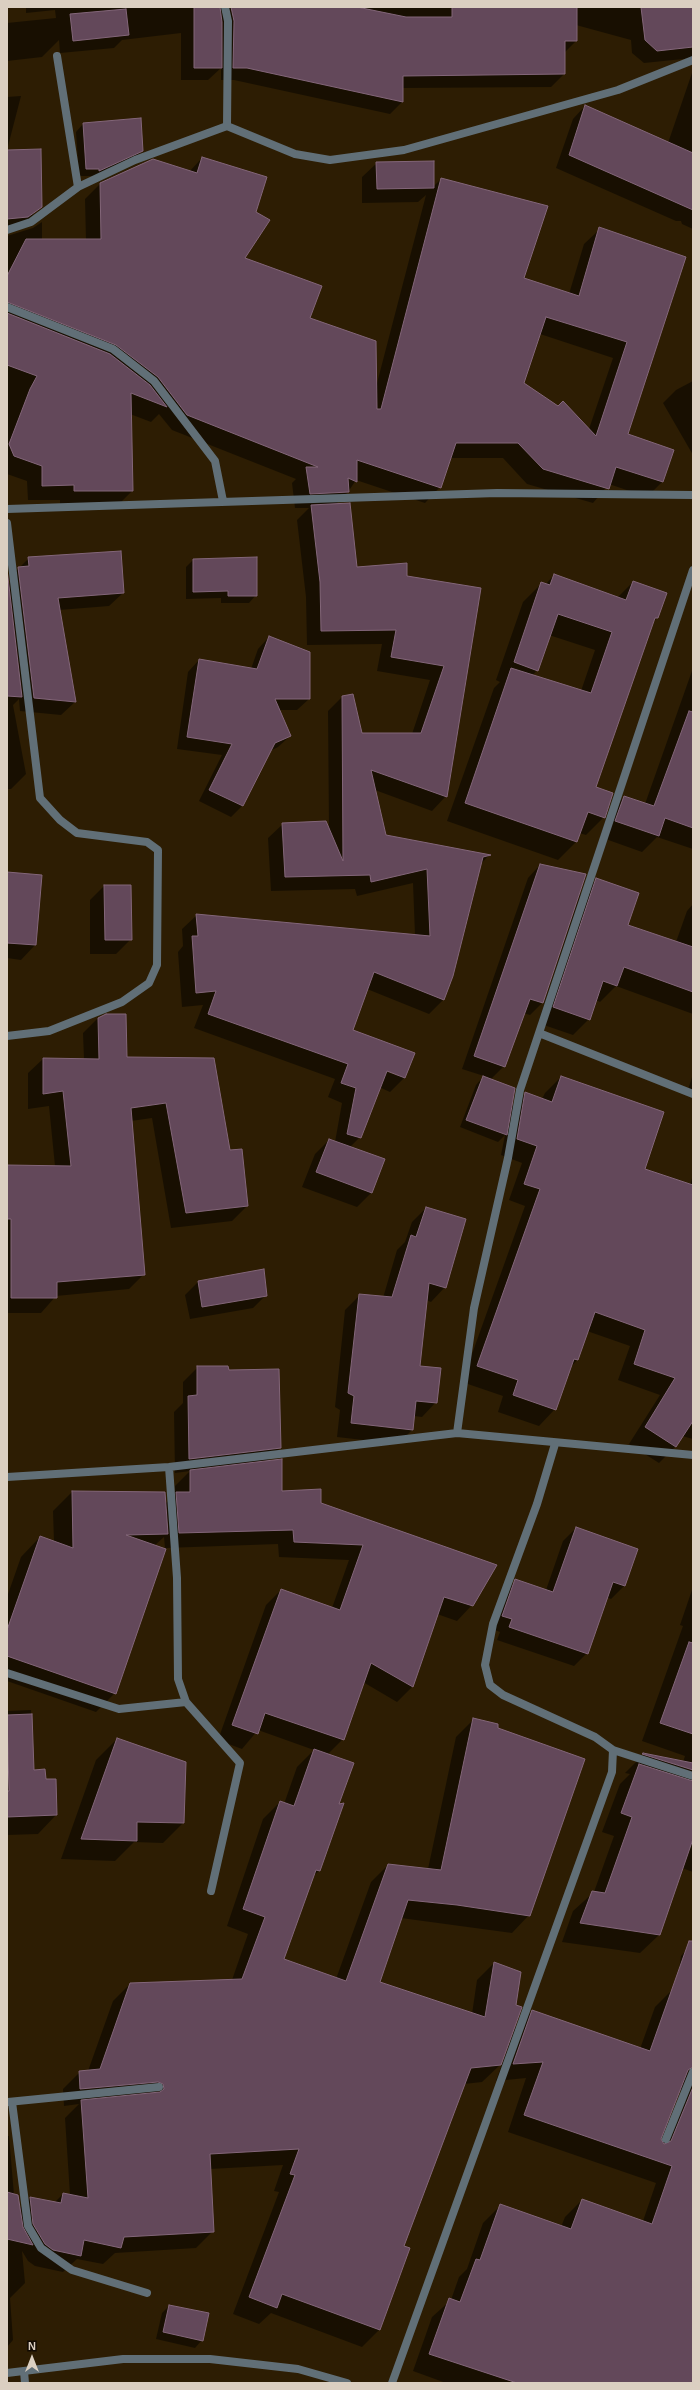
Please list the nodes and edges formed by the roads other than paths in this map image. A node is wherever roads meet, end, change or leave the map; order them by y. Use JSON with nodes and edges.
{"nodes":[{"id":1,"x":225,"y":7,"type":"edge"},
{"id":2,"x":57,"y":56,"type":"dead end"},
{"id":3,"x":693,"y":60,"type":"edge"},
{"id":4,"x":227,"y":126,"type":"junction"},
{"id":5,"x":78,"y":187,"type":"junction"},
{"id":6,"x":7,"y":230,"type":"edge"},
{"id":7,"x":7,"y":307,"type":"edge"},
{"id":8,"x":693,"y":495,"type":"edge"},
{"id":9,"x":223,"y":501,"type":"junction"},
{"id":10,"x":7,"y":509,"type":"edge"},
{"id":11,"x":7,"y":523,"type":"edge"},
{"id":12,"x":693,"y":570,"type":"edge"},
{"id":13,"x":539,"y":1033,"type":"junction"},
{"id":14,"x":7,"y":1036,"type":"edge"},
{"id":15,"x":693,"y":1094,"type":"edge"},
{"id":16,"x":457,"y":1433,"type":"junction"},
{"id":17,"x":555,"y":1444,"type":"junction"},
{"id":18,"x":693,"y":1455,"type":"edge"},
{"id":19,"x":169,"y":1467,"type":"junction"},
{"id":20,"x":7,"y":1476,"type":"edge"},
{"id":21,"x":7,"y":1672,"type":"edge"},
{"id":22,"x":186,"y":1702,"type":"junction"},
{"id":23,"x":613,"y":1750,"type":"junction"},
{"id":24,"x":693,"y":1776,"type":"edge"},
{"id":25,"x":211,"y":1891,"type":"dead end"},
{"id":26,"x":693,"y":2072,"type":"edge"},
{"id":27,"x":159,"y":2087,"type":"dead end"},
{"id":28,"x":10,"y":2102,"type":"edge"},
{"id":29,"x":666,"y":2139,"type":"dead end"},
{"id":30,"x":147,"y":2293,"type":"dead end"},
{"id":31,"x":24,"y":2371,"type":"junction"},
{"id":32,"x":7,"y":2373,"type":"edge"},
{"id":33,"x":25,"y":2383,"type":"edge"},
{"id":34,"x":347,"y":2383,"type":"edge"},
{"id":35,"x":392,"y":2383,"type":"edge"}],
"edges":[{"from":1,"to":4,"type":"street"},
{"from":2,"to":5,"type":"street"},
{"from":3,"to":4,"type":"street"},
{"from":4,"to":5,"type":"street"},
{"from":5,"to":6,"type":"street"},
{"from":7,"to":9,"type":"street"},
{"from":8,"to":9,"type":"street"},
{"from":9,"to":10,"type":"street"},
{"from":11,"to":14,"type":"street"},
{"from":12,"to":13,"type":"street"},
{"from":13,"to":15,"type":"street"},
{"from":13,"to":16,"type":"street"},
{"from":16,"to":17,"type":"street"},
{"from":16,"to":19,"type":"street"},
{"from":17,"to":18,"type":"street"},
{"from":17,"to":23,"type":"street"},
{"from":19,"to":20,"type":"street"},
{"from":19,"to":22,"type":"street"},
{"from":21,"to":22,"type":"street"},
{"from":22,"to":25,"type":"street"},
{"from":23,"to":24,"type":"street"},
{"from":23,"to":35,"type":"street"},
{"from":26,"to":29,"type":"street"},
{"from":27,"to":28,"type":"street"},
{"from":28,"to":30,"type":"street"},
{"from":31,"to":32,"type":"street"},
{"from":31,"to":33,"type":"street"},
{"from":31,"to":34,"type":"street"}]}
